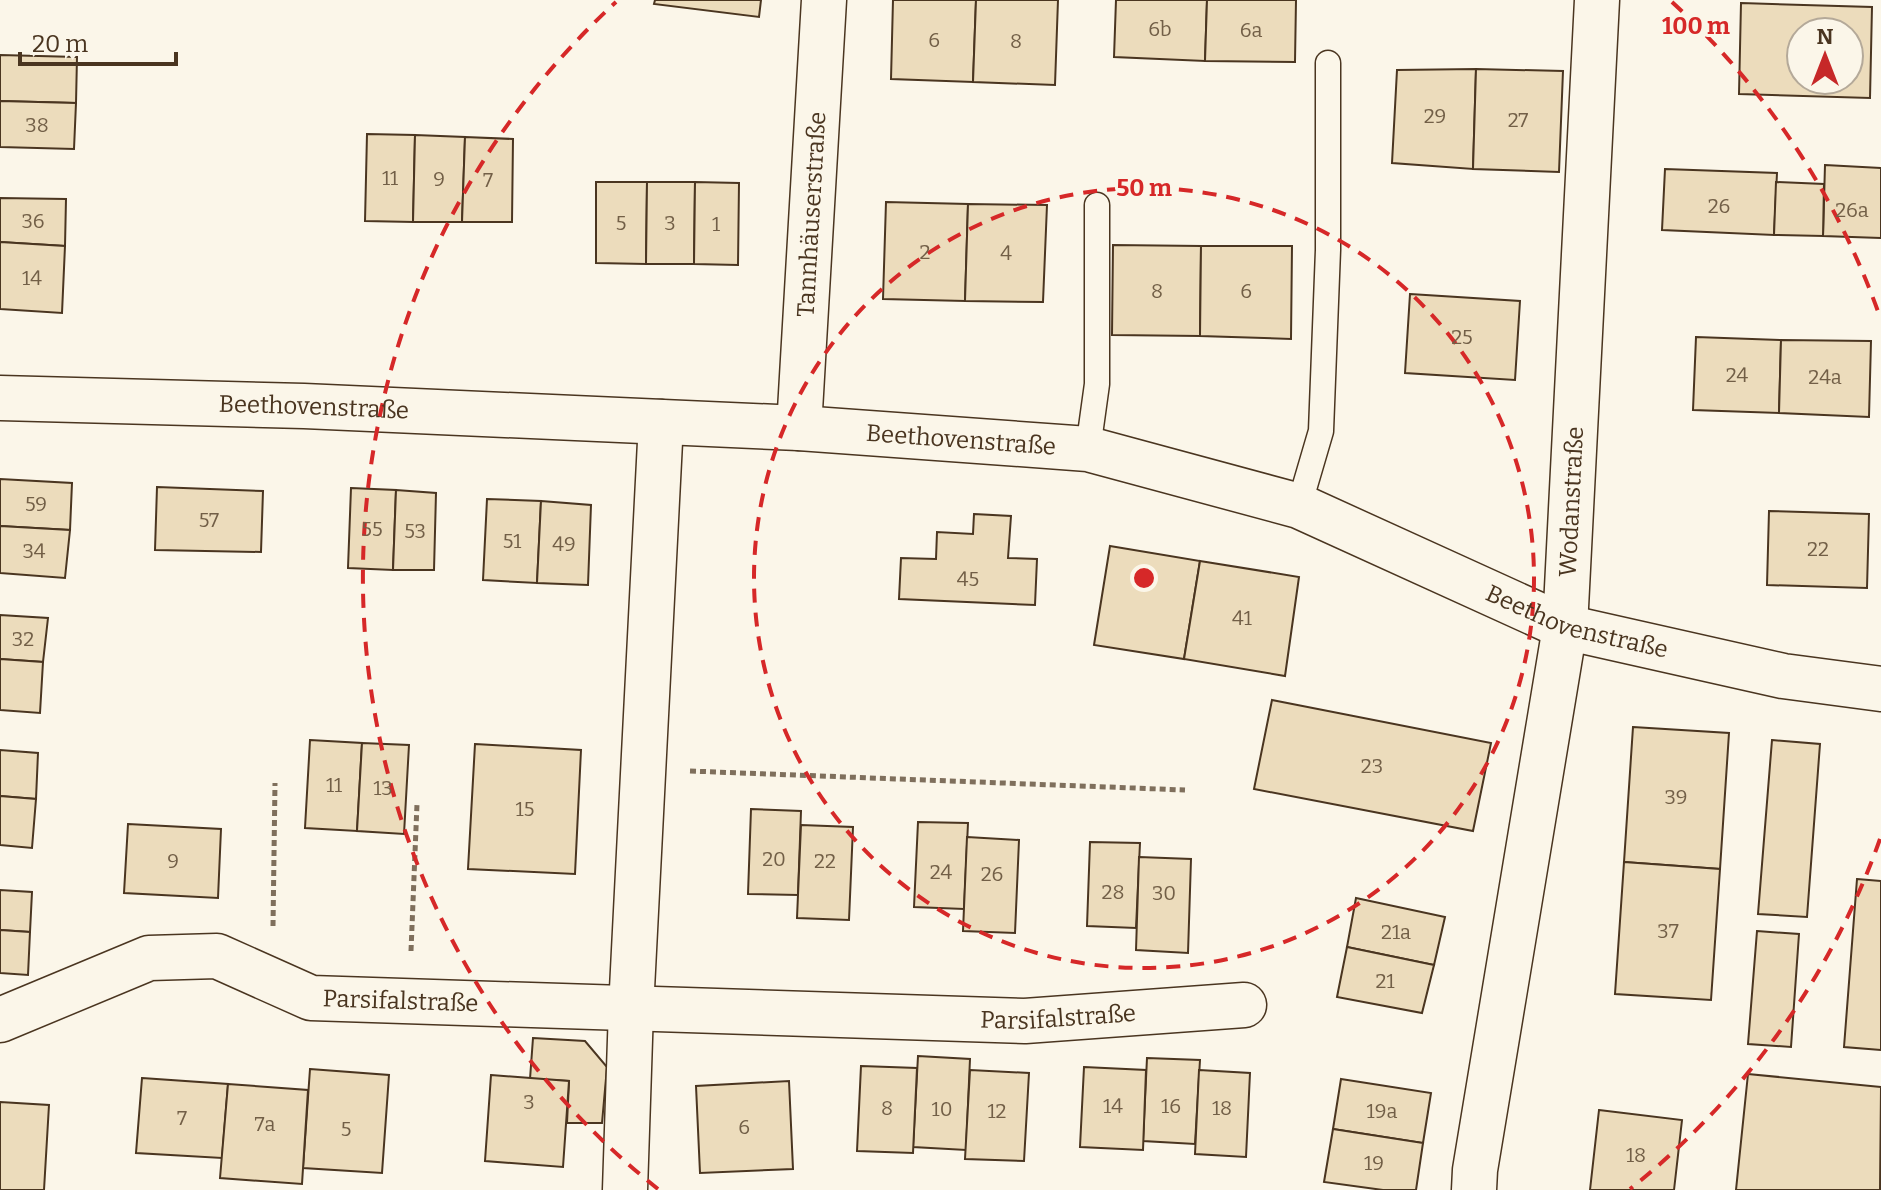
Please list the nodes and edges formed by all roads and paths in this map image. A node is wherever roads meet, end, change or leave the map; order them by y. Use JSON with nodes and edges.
{"nodes":[{"id":1,"x":824,"y":0,"type":"edge"},
{"id":2,"x":1597,"y":0,"type":"edge"},
{"id":3,"x":1328,"y":63,"type":"dead end"},
{"id":4,"x":1097,"y":205,"type":"dead end"},
{"id":5,"x":0,"y":398,"type":"edge"},
{"id":6,"x":661,"y":422,"type":"junction"},
{"id":7,"x":799,"y":428,"type":"junction"},
{"id":8,"x":1088,"y":449,"type":"junction"},
{"id":9,"x":1299,"y":506,"type":"junction"},
{"id":10,"x":1565,"y":627,"type":"junction"},
{"id":11,"x":1881,"y":689,"type":"edge"},
{"id":12,"x":644,"y":770,"type":"junction"},
{"id":13,"x":275,"y":783,"type":"dead end"},
{"id":14,"x":1185,"y":790,"type":"dead end"},
{"id":15,"x":417,"y":804,"type":"dead end"},
{"id":16,"x":272,"y":981,"type":"junction"},
{"id":17,"x":409,"y":1000,"type":"junction"},
{"id":18,"x":1244,"y":1005,"type":"dead end"},
{"id":19,"x":631,"y":1009,"type":"junction"},
{"id":20,"x":0,"y":1020,"type":"edge"},
{"id":21,"x":625,"y":1190,"type":"edge"},
{"id":22,"x":1474,"y":1190,"type":"edge"}],
"edges":[{"from":1,"to":7,"type":"street","name":"Tannhäuserstraße"},
{"from":2,"to":10,"type":"street","name":"Wodanstraße"},
{"from":3,"to":9,"type":"lane"},
{"from":4,"to":8,"type":"lane"},
{"from":5,"to":6,"type":"street","name":"Beethovenstraße"},
{"from":6,"to":7,"type":"street","name":"Beethovenstraße"},
{"from":6,"to":12,"type":"street"},
{"from":7,"to":8,"type":"street","name":"Beethovenstraße"},
{"from":8,"to":9,"type":"street","name":"Beethovenstraße"},
{"from":9,"to":10,"type":"street","name":"Beethovenstraße"},
{"from":10,"to":11,"type":"street","name":"Beethovenstraße"},
{"from":10,"to":22,"type":"street","name":"Wodanstraße"},
{"from":12,"to":14,"type":"path"},
{"from":12,"to":19,"type":"street"},
{"from":13,"to":16,"type":"path"},
{"from":15,"to":17,"type":"path"},
{"from":16,"to":17,"type":"street","name":"Parsifalstraße"},
{"from":16,"to":20,"type":"street","name":"Parsifalstraße"},
{"from":17,"to":19,"type":"street","name":"Parsifalstraße"},
{"from":18,"to":19,"type":"street","name":"Parsifalstraße"},
{"from":19,"to":21,"type":"street"}]}
